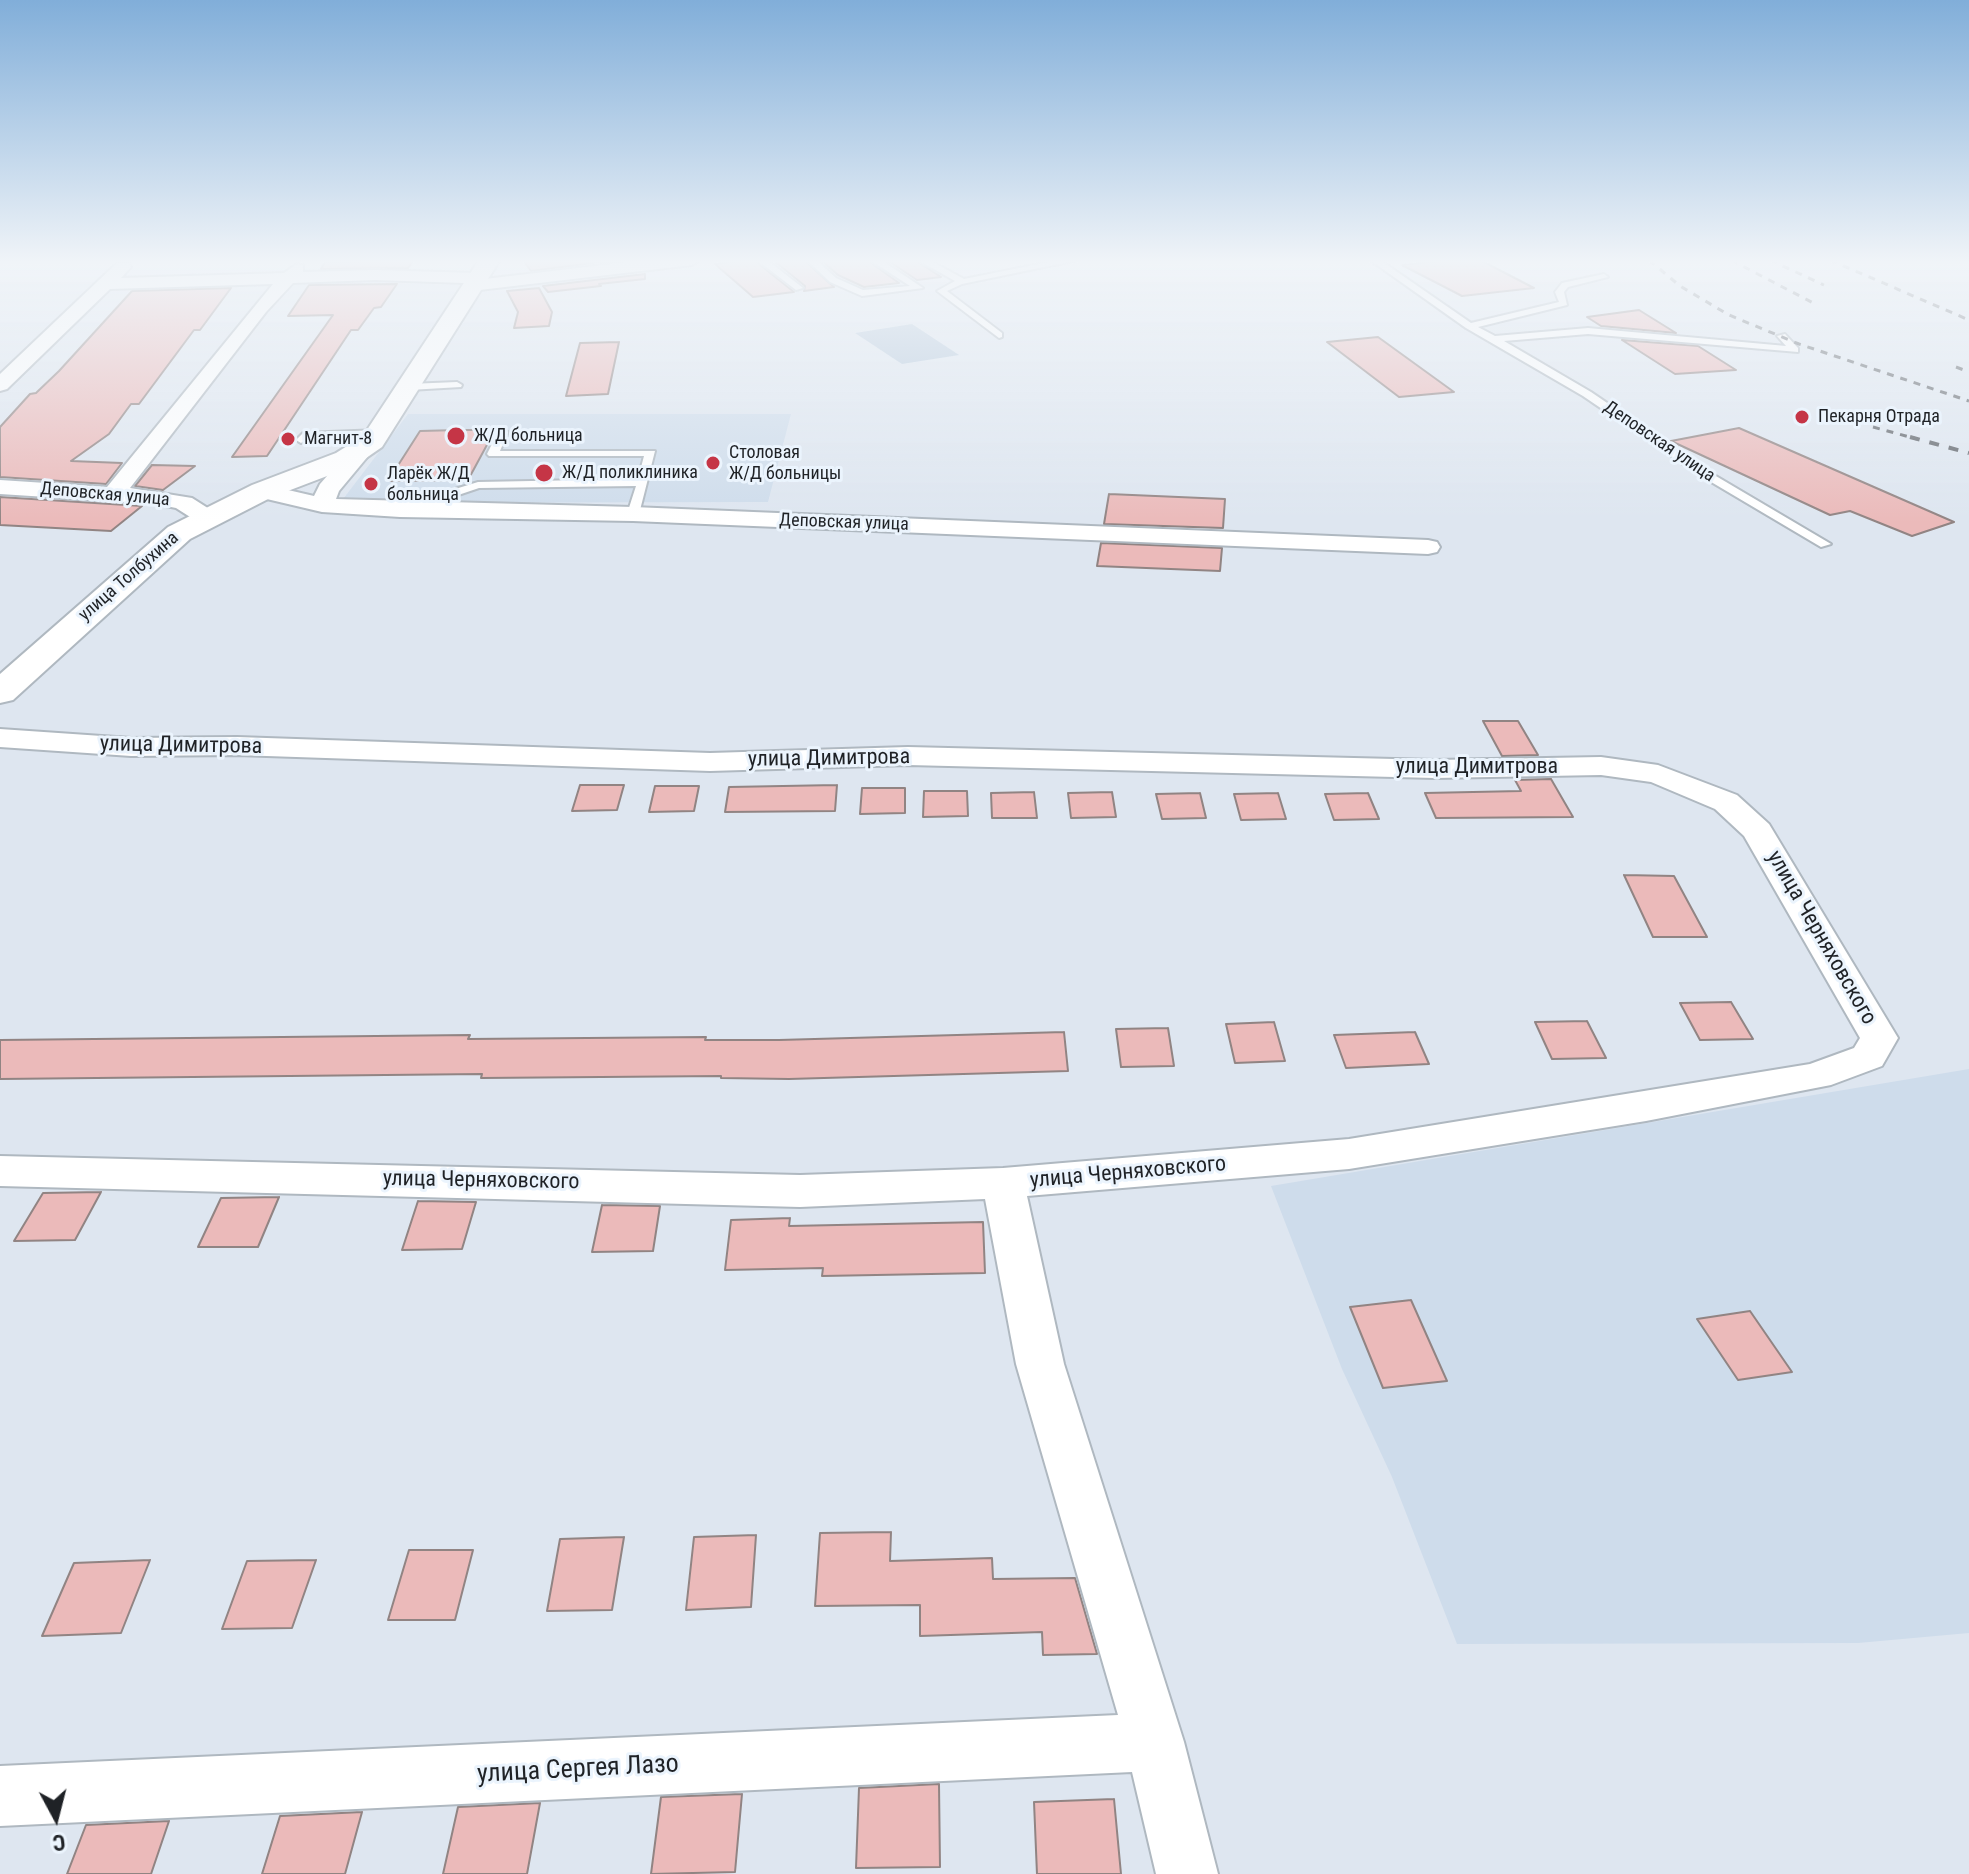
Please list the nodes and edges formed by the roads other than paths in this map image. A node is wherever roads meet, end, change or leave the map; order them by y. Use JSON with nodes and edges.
{"nodes":[{"id":1,"x":39,"y":347,"type":"edge"},
{"id":2,"x":229,"y":347,"type":"edge"},
{"id":3,"x":434,"y":347,"type":"edge"},
{"id":4,"x":1508,"y":347,"type":"edge"},
{"id":5,"x":1777,"y":347,"type":"edge"},
{"id":6,"x":1793,"y":347,"type":"edge"},
{"id":7,"x":0,"y":385,"type":"edge"},
{"id":8,"x":457,"y":385,"type":"dead end"},
{"id":9,"x":409,"y":387,"type":"junction"},
{"id":10,"x":503,"y":432,"type":"dead end"},
{"id":11,"x":301,"y":440,"type":"dead end"},
{"id":12,"x":372,"y":441,"type":"junction"},
{"id":13,"x":643,"y":482,"type":"junction"},
{"id":14,"x":0,"y":487,"type":"edge"},
{"id":15,"x":262,"y":491,"type":"junction"},
{"id":16,"x":113,"y":494,"type":"junction"},
{"id":17,"x":322,"y":505,"type":"junction"},
{"id":18,"x":400,"y":510,"type":"junction"},
{"id":19,"x":633,"y":514,"type":"junction"},
{"id":20,"x":206,"y":517,"type":"junction"},
{"id":21,"x":1825,"y":544,"type":"dead end"},
{"id":22,"x":1428,"y":547,"type":"dead end"},
{"id":23,"x":0,"y":692,"type":"edge"},
{"id":24,"x":0,"y":738,"type":"edge"},
{"id":25,"x":1658,"y":774,"type":"joint"},
{"id":26,"x":0,"y":1171,"type":"edge"},
{"id":27,"x":1003,"y":1183,"type":"junction"},
{"id":28,"x":1155,"y":1742,"type":"junction"},
{"id":29,"x":0,"y":1796,"type":"edge"},
{"id":30,"x":1187,"y":1874,"type":"edge"}],
"edges":[{"from":1,"to":7,"type":"street"},
{"from":2,"to":16,"type":"street"},
{"from":3,"to":9,"type":"street"},
{"from":4,"to":21,"type":"lane","name":"Деповская улица"},
{"from":5,"to":6,"type":"lane"},
{"from":8,"to":9,"type":"lane"},
{"from":9,"to":12,"type":"street"},
{"from":10,"to":13,"type":"lane"},
{"from":11,"to":12,"type":"lane"},
{"from":12,"to":15,"type":"street","name":"улица Толбухина"},
{"from":12,"to":17,"type":"street"},
{"from":13,"to":18,"type":"lane"},
{"from":13,"to":19,"type":"lane"},
{"from":14,"to":16,"type":"street","name":"Деповская улица"},
{"from":15,"to":17,"type":"street","name":"Деповская улица"},
{"from":15,"to":20,"type":"street","name":"улица Толбухина"},
{"from":16,"to":20,"type":"street","name":"Деповская улица"},
{"from":17,"to":18,"type":"street","name":"Деповская улица"},
{"from":18,"to":19,"type":"street","name":"Деповская улица"},
{"from":19,"to":22,"type":"street","name":"Деповская улица"},
{"from":20,"to":23,"type":"street","name":"улица Толбухина"},
{"from":24,"to":25,"type":"street","name":"улица Димитрова"},
{"from":25,"to":27,"type":"street","name":"улица Черняховского"},
{"from":26,"to":27,"type":"street","name":"улица Черняховского"},
{"from":27,"to":28,"type":"street"},
{"from":28,"to":29,"type":"street","name":"улица Сергея Лазо"},
{"from":28,"to":30,"type":"street"}]}
